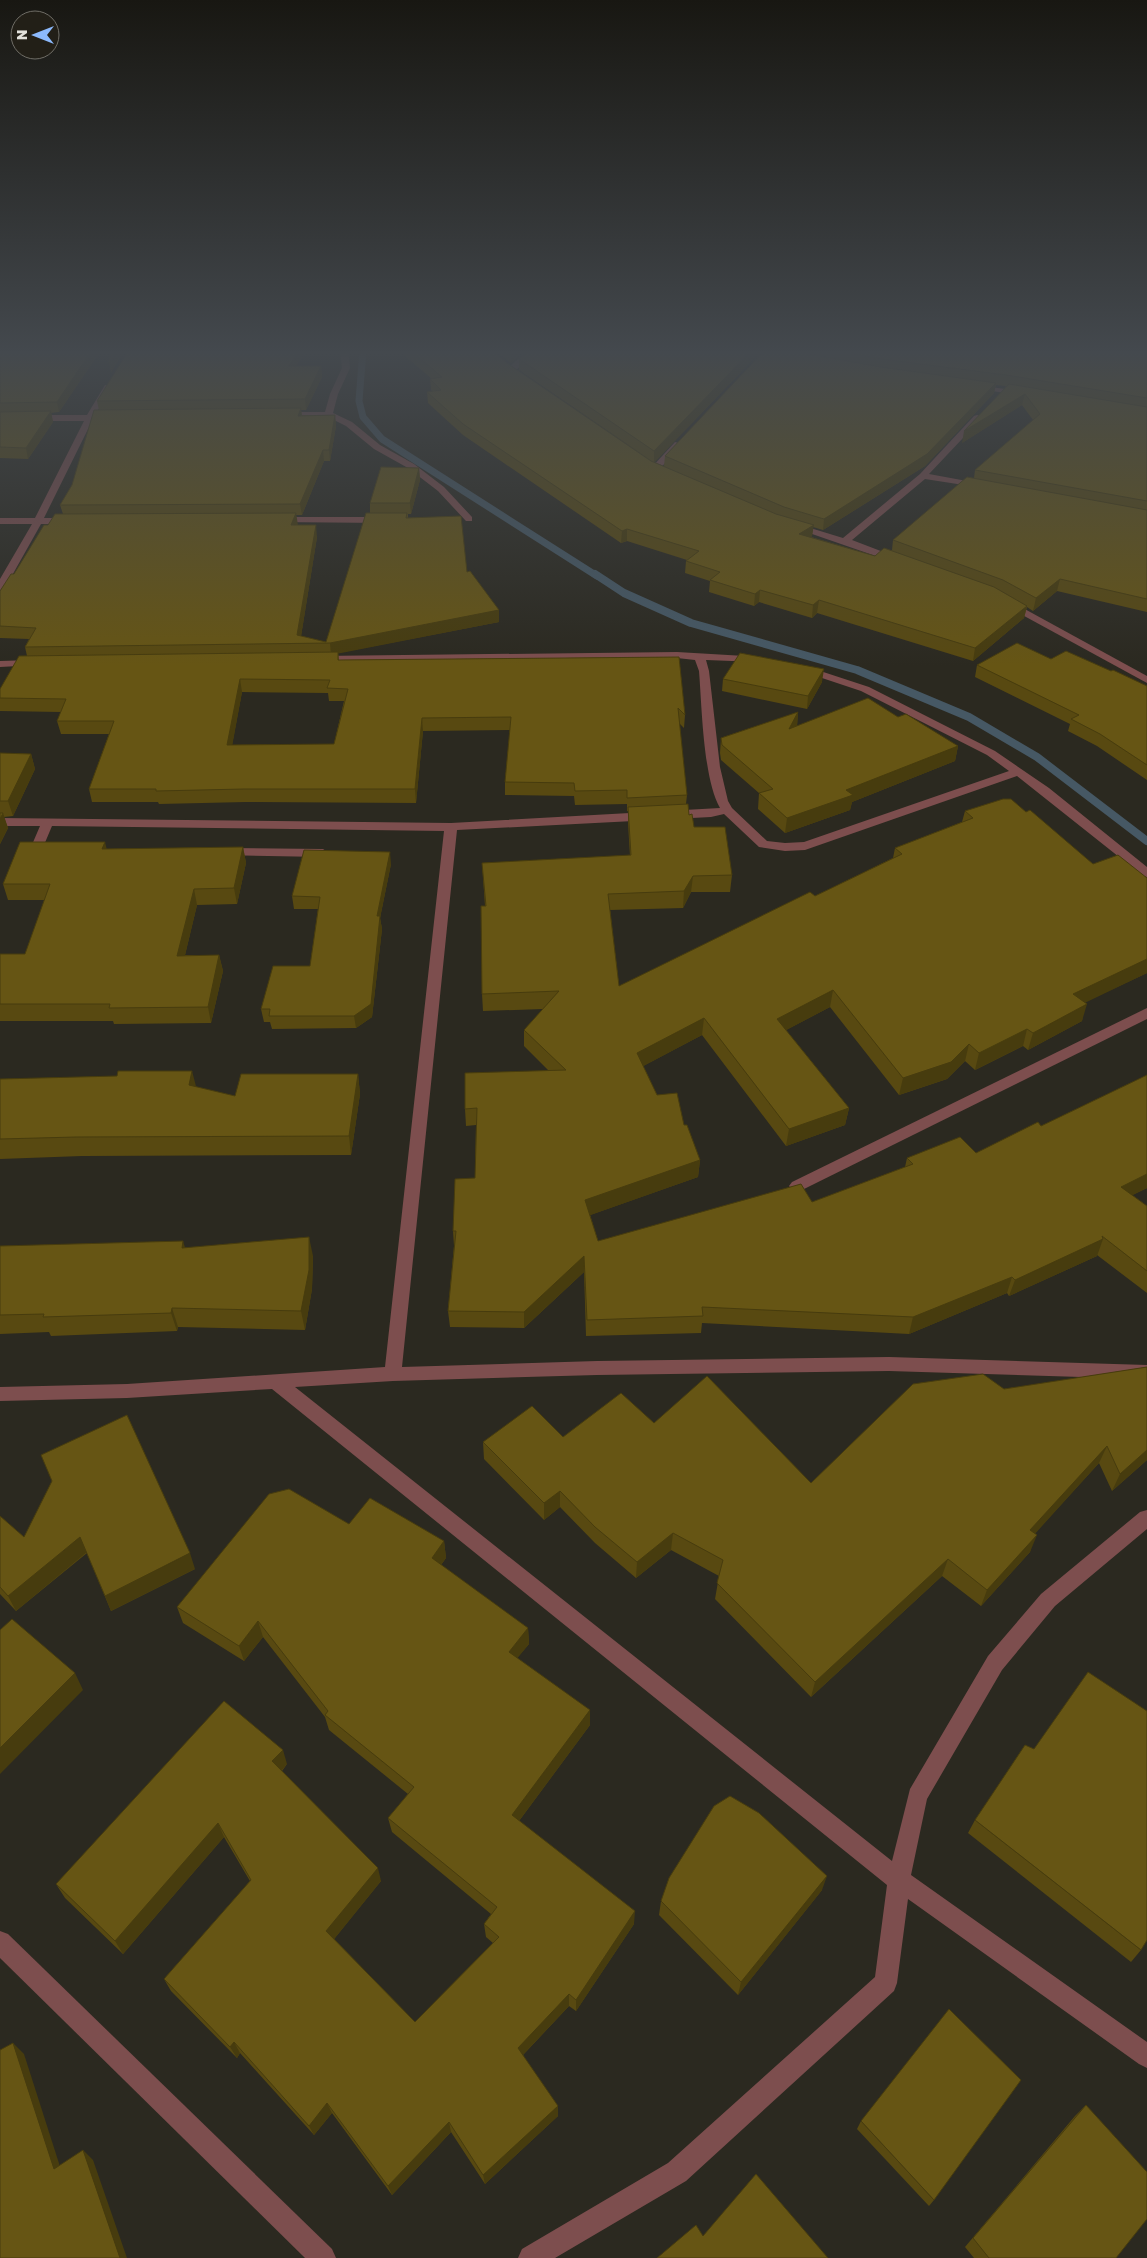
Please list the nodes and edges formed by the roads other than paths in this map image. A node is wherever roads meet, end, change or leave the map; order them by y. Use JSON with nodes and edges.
{"nodes":[{"id":1,"x":71,"y":455,"type":"edge"},
{"id":2,"x":392,"y":455,"type":"edge"},
{"id":3,"x":668,"y":455,"type":"edge"},
{"id":4,"x":943,"y":455,"type":"edge"},
{"id":5,"x":656,"y":468,"type":"edge"},
{"id":6,"x":923,"y":476,"type":"junction"},
{"id":7,"x":991,"y":488,"type":"edge"},
{"id":8,"x":459,"y":519,"type":"edge"},
{"id":9,"x":263,"y":520,"type":"edge"},
{"id":10,"x":390,"y":520,"type":"edge"},
{"id":11,"x":38,"y":521,"type":"junction"},
{"id":12,"x":77,"y":521,"type":"edge"},
{"id":13,"x":0,"y":522,"type":"edge"},
{"id":14,"x":788,"y":524,"type":"edge"},
{"id":15,"x":845,"y":541,"type":"junction"},
{"id":16,"x":907,"y":564,"type":"edge"},
{"id":17,"x":0,"y":588,"type":"edge"},
{"id":18,"x":996,"y":596,"type":"edge"},
{"id":19,"x":700,"y":658,"type":"junction"},
{"id":20,"x":309,"y":660,"type":"edge"},
{"id":21,"x":774,"y":661,"type":"edge"},
{"id":22,"x":40,"y":663,"type":"edge"},
{"id":23,"x":0,"y":664,"type":"edge"},
{"id":24,"x":792,"y":665,"type":"edge"},
{"id":25,"x":1147,"y":680,"type":"edge"},
{"id":26,"x":1018,"y":772,"type":"junction"},
{"id":27,"x":727,"y":810,"type":"junction"},
{"id":28,"x":0,"y":822,"type":"edge"},
{"id":29,"x":48,"y":822,"type":"junction"},
{"id":30,"x":451,"y":826,"type":"junction"},
{"id":31,"x":66,"y":850,"type":"edge"},
{"id":32,"x":214,"y":852,"type":"edge"},
{"id":33,"x":332,"y":853,"type":"edge"},
{"id":34,"x":1147,"y":873,"type":"edge"},
{"id":35,"x":1147,"y":1013,"type":"edge"},
{"id":36,"x":797,"y":1186,"type":"edge"},
{"id":37,"x":1147,"y":1372,"type":"edge"},
{"id":38,"x":393,"y":1374,"type":"junction"},
{"id":39,"x":277,"y":1383,"type":"junction"},
{"id":40,"x":0,"y":1394,"type":"edge"},
{"id":41,"x":1147,"y":1518,"type":"edge"},
{"id":42,"x":899,"y":1880,"type":"junction"},
{"id":43,"x":0,"y":1942,"type":"edge"},
{"id":44,"x":1147,"y":2056,"type":"edge"},
{"id":45,"x":323,"y":2258,"type":"edge"},
{"id":46,"x":531,"y":2258,"type":"edge"}],
"edges":[{"from":1,"to":11,"type":"street"},
{"from":2,"to":8,"type":"street"},
{"from":3,"to":5,"type":"street"},
{"from":4,"to":6,"type":"street"},
{"from":6,"to":7,"type":"street"},
{"from":6,"to":15,"type":"street"},
{"from":9,"to":10,"type":"street"},
{"from":11,"to":12,"type":"street"},
{"from":11,"to":13,"type":"street"},
{"from":11,"to":17,"type":"street"},
{"from":14,"to":15,"type":"street"},
{"from":15,"to":16,"type":"street"},
{"from":18,"to":25,"type":"street"},
{"from":19,"to":20,"type":"street"},
{"from":19,"to":21,"type":"street"},
{"from":19,"to":27,"type":"street"},
{"from":22,"to":23,"type":"street"},
{"from":24,"to":26,"type":"street"},
{"from":26,"to":27,"type":"street"},
{"from":26,"to":34,"type":"street"},
{"from":27,"to":30,"type":"street"},
{"from":28,"to":29,"type":"street"},
{"from":29,"to":30,"type":"street"},
{"from":29,"to":31,"type":"street"},
{"from":30,"to":38,"type":"street"},
{"from":32,"to":33,"type":"street"},
{"from":35,"to":36,"type":"street"},
{"from":37,"to":38,"type":"street"},
{"from":38,"to":39,"type":"street"},
{"from":39,"to":40,"type":"street"},
{"from":39,"to":42,"type":"street"},
{"from":41,"to":42,"type":"street"},
{"from":42,"to":44,"type":"street"},
{"from":42,"to":46,"type":"street"},
{"from":43,"to":45,"type":"street"}]}
